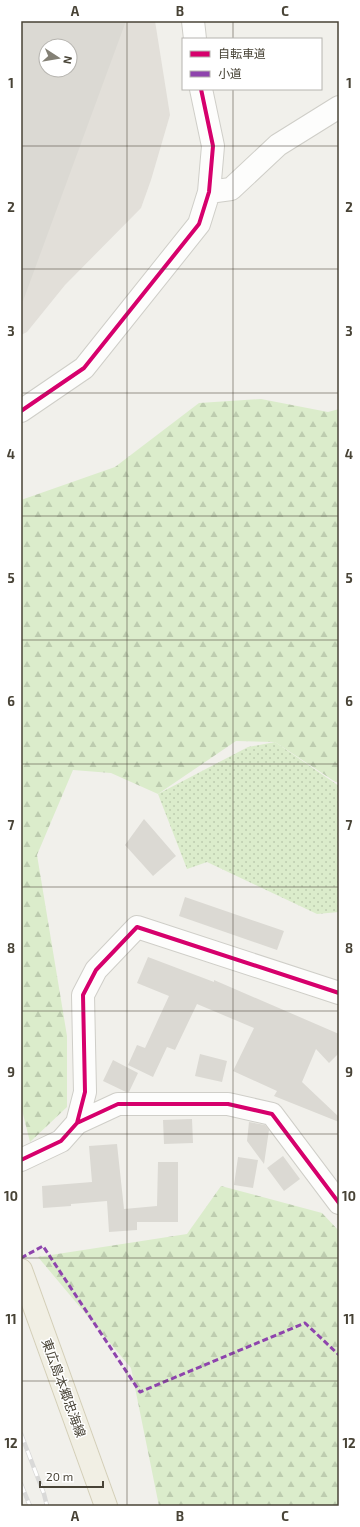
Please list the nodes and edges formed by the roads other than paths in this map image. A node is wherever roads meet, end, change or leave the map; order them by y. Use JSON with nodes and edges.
{"nodes":[{"id":1,"x":193,"y":21,"type":"edge"},
{"id":2,"x":195,"y":38,"type":"edge"},
{"id":3,"x":201,"y":90,"type":"edge"},
{"id":4,"x":339,"y":108,"type":"edge"},
{"id":5,"x":210,"y":192,"type":"junction"},
{"id":6,"x":21,"y":411,"type":"edge"},
{"id":7,"x":339,"y":993,"type":"edge"},
{"id":8,"x":77,"y":1123,"type":"junction"},
{"id":9,"x":21,"y":1160,"type":"edge"},
{"id":10,"x":339,"y":1204,"type":"edge"},
{"id":11,"x":21,"y":1270,"type":"edge"},
{"id":12,"x":106,"y":1506,"type":"edge"}],
"edges":[{"from":1,"to":2,"type":"street"},
{"from":3,"to":5,"type":"street"},
{"from":4,"to":5,"type":"street"},
{"from":5,"to":6,"type":"street"},
{"from":7,"to":8,"type":"street"},
{"from":8,"to":9,"type":"street"},
{"from":8,"to":10,"type":"street"},
{"from":11,"to":12,"type":"main road","name":"東広島本郷忠海線"}]}
